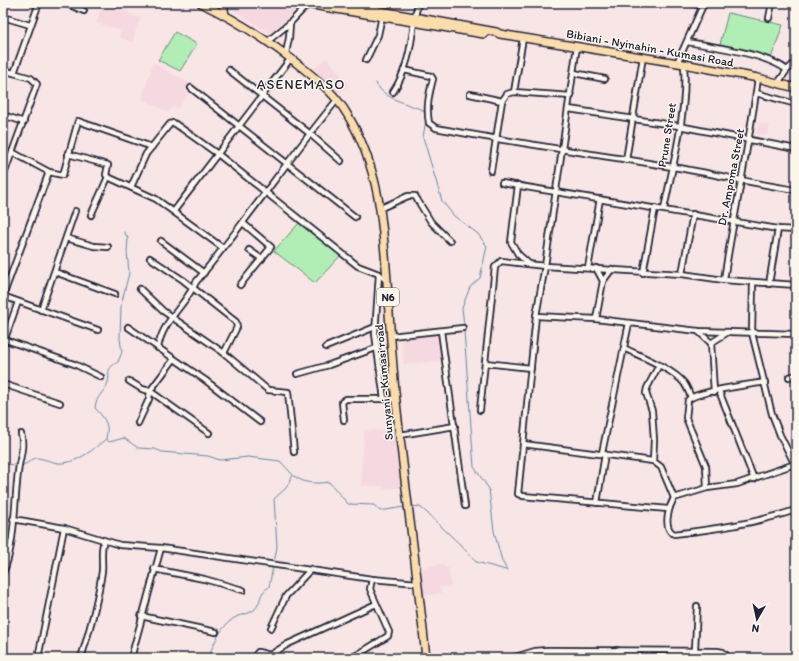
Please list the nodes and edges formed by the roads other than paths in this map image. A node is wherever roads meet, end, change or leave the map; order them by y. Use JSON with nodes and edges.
{"nodes":[{"id":1,"x":39,"y":3,"type":"edge"},
{"id":2,"x":65,"y":3,"type":"edge"},
{"id":3,"x":201,"y":3,"type":"edge"},
{"id":4,"x":220,"y":3,"type":"edge"},
{"id":5,"x":223,"y":3,"type":"edge"},
{"id":6,"x":337,"y":3,"type":"edge"},
{"id":7,"x":418,"y":3,"type":"edge"},
{"id":8,"x":691,"y":3,"type":"edge"},
{"id":9,"x":772,"y":3,"type":"edge"},
{"id":10,"x":304,"y":4,"type":"edge"},
{"id":11,"x":703,"y":4,"type":"edge"},
{"id":12,"x":212,"y":7,"type":"edge"},
{"id":13,"x":84,"y":11,"type":"dead end"},
{"id":14,"x":377,"y":11,"type":"edge"},
{"id":15,"x":225,"y":15,"type":"junction"},
{"id":16,"x":3,"y":17,"type":"edge"},
{"id":17,"x":769,"y":18,"type":"dead end"},
{"id":18,"x":415,"y":19,"type":"junction"},
{"id":19,"x":290,"y":23,"type":"junction"},
{"id":20,"x":30,"y":25,"type":"junction"},
{"id":21,"x":523,"y":38,"type":"junction"},
{"id":22,"x":268,"y":41,"type":"junction"},
{"id":23,"x":687,"y":42,"type":"junction"},
{"id":24,"x":577,"y":46,"type":"junction"},
{"id":25,"x":288,"y":56,"type":"junction"},
{"id":26,"x":643,"y":57,"type":"junction"},
{"id":27,"x":366,"y":60,"type":"dead end"},
{"id":28,"x":796,"y":62,"type":"edge"},
{"id":29,"x":680,"y":63,"type":"junction"},
{"id":30,"x":794,"y":69,"type":"edge"},
{"id":31,"x":3,"y":70,"type":"edge"},
{"id":32,"x":229,"y":70,"type":"dead end"},
{"id":33,"x":404,"y":70,"type":"junction"},
{"id":34,"x":787,"y":70,"type":"junction"},
{"id":35,"x":14,"y":73,"type":"junction"},
{"id":36,"x":574,"y":73,"type":"junction"},
{"id":37,"x":758,"y":78,"type":"junction"},
{"id":38,"x":605,"y":79,"type":"dead end"},
{"id":39,"x":778,"y":83,"type":"junction"},
{"id":40,"x":192,"y":88,"type":"dead end"},
{"id":41,"x":796,"y":88,"type":"edge"},
{"id":42,"x":393,"y":92,"type":"dead end"},
{"id":43,"x":514,"y":92,"type":"junction"},
{"id":44,"x":756,"y":93,"type":"junction"},
{"id":45,"x":470,"y":94,"type":"dead end"},
{"id":46,"x":262,"y":96,"type":"junction"},
{"id":47,"x":571,"y":96,"type":"junction"},
{"id":48,"x":337,"y":100,"type":"junction"},
{"id":49,"x":502,"y":101,"type":"junction"},
{"id":50,"x":796,"y":104,"type":"edge"},
{"id":51,"x":569,"y":109,"type":"junction"},
{"id":52,"x":3,"y":115,"type":"edge"},
{"id":53,"x":631,"y":120,"type":"junction"},
{"id":54,"x":24,"y":122,"type":"junction"},
{"id":55,"x":679,"y":126,"type":"junction"},
{"id":56,"x":240,"y":127,"type":"junction"},
{"id":57,"x":309,"y":133,"type":"junction"},
{"id":58,"x":496,"y":139,"type":"junction"},
{"id":59,"x":749,"y":139,"type":"junction"},
{"id":60,"x":152,"y":147,"type":"junction"},
{"id":61,"x":796,"y":149,"type":"edge"},
{"id":62,"x":562,"y":150,"type":"junction"},
{"id":63,"x":12,"y":152,"type":"junction"},
{"id":64,"x":68,"y":154,"type":"junction"},
{"id":65,"x":219,"y":155,"type":"junction"},
{"id":66,"x":626,"y":160,"type":"junction"},
{"id":67,"x":3,"y":161,"type":"edge"},
{"id":68,"x":341,"y":161,"type":"dead end"},
{"id":69,"x":8,"y":163,"type":"junction"},
{"id":70,"x":288,"y":163,"type":"junction"},
{"id":71,"x":672,"y":167,"type":"junction"},
{"id":72,"x":491,"y":171,"type":"dead end"},
{"id":73,"x":49,"y":172,"type":"junction"},
{"id":74,"x":3,"y":177,"type":"edge"},
{"id":75,"x":108,"y":177,"type":"junction"},
{"id":76,"x":742,"y":179,"type":"junction"},
{"id":77,"x":502,"y":183,"type":"dead end"},
{"id":78,"x":518,"y":185,"type":"junction"},
{"id":79,"x":131,"y":187,"type":"junction"},
{"id":80,"x":796,"y":190,"type":"edge"},
{"id":81,"x":265,"y":192,"type":"junction"},
{"id":82,"x":557,"y":192,"type":"junction"},
{"id":83,"x":600,"y":199,"type":"junction"},
{"id":84,"x":381,"y":208,"type":"junction"},
{"id":85,"x":655,"y":208,"type":"junction"},
{"id":86,"x":664,"y":209,"type":"junction"},
{"id":87,"x":75,"y":211,"type":"dead end"},
{"id":88,"x":174,"y":211,"type":"junction"},
{"id":89,"x":693,"y":214,"type":"junction"},
{"id":90,"x":91,"y":215,"type":"dead end"},
{"id":91,"x":355,"y":217,"type":"dead end"},
{"id":92,"x":733,"y":221,"type":"junction"},
{"id":93,"x":243,"y":223,"type":"junction"},
{"id":94,"x":778,"y":229,"type":"junction"},
{"id":95,"x":796,"y":230,"type":"edge"},
{"id":96,"x":66,"y":238,"type":"junction"},
{"id":97,"x":161,"y":240,"type":"dead end"},
{"id":98,"x":450,"y":241,"type":"dead end"},
{"id":99,"x":108,"y":247,"type":"dead end"},
{"id":100,"x":223,"y":248,"type":"junction"},
{"id":101,"x":249,"y":250,"type":"dead end"},
{"id":102,"x":150,"y":258,"type":"dead end"},
{"id":103,"x":262,"y":259,"type":"junction"},
{"id":104,"x":529,"y":264,"type":"junction"},
{"id":105,"x":545,"y":266,"type":"junction"},
{"id":106,"x":588,"y":268,"type":"junction"},
{"id":107,"x":596,"y":268,"type":"junction"},
{"id":108,"x":612,"y":270,"type":"junction"},
{"id":109,"x":55,"y":272,"type":"junction"},
{"id":110,"x":204,"y":272,"type":"junction"},
{"id":111,"x":643,"y":273,"type":"junction"},
{"id":112,"x":379,"y":274,"type":"junction"},
{"id":113,"x":682,"y":274,"type":"junction"},
{"id":114,"x":724,"y":280,"type":"junction"},
{"id":115,"x":387,"y":281,"type":"junction"},
{"id":116,"x":603,"y":281,"type":"junction"},
{"id":117,"x":753,"y":283,"type":"junction"},
{"id":118,"x":769,"y":284,"type":"junction"},
{"id":119,"x":240,"y":286,"type":"dead end"},
{"id":120,"x":796,"y":286,"type":"edge"},
{"id":121,"x":194,"y":288,"type":"junction"},
{"id":122,"x":140,"y":289,"type":"dead end"},
{"id":123,"x":115,"y":294,"type":"dead end"},
{"id":124,"x":3,"y":296,"type":"edge"},
{"id":125,"x":18,"y":302,"type":"junction"},
{"id":126,"x":41,"y":310,"type":"junction"},
{"id":127,"x":536,"y":316,"type":"junction"},
{"id":128,"x":172,"y":318,"type":"junction"},
{"id":129,"x":596,"y":320,"type":"junction"},
{"id":130,"x":628,"y":323,"type":"junction"},
{"id":131,"x":128,"y":327,"type":"dead end"},
{"id":132,"x":375,"y":327,"type":"junction"},
{"id":133,"x":463,"y":328,"type":"dead end"},
{"id":134,"x":98,"y":330,"type":"dead end"},
{"id":135,"x":441,"y":331,"type":"junction"},
{"id":136,"x":698,"y":331,"type":"junction"},
{"id":137,"x":729,"y":332,"type":"junction"},
{"id":138,"x":752,"y":333,"type":"junction"},
{"id":139,"x":796,"y":334,"type":"edge"},
{"id":140,"x":391,"y":336,"type":"junction"},
{"id":141,"x":4,"y":341,"type":"edge"},
{"id":142,"x":711,"y":343,"type":"junction"},
{"id":143,"x":326,"y":347,"type":"dead end"},
{"id":144,"x":158,"y":348,"type":"junction"},
{"id":145,"x":376,"y":348,"type":"junction"},
{"id":146,"x":624,"y":348,"type":"junction"},
{"id":147,"x":224,"y":352,"type":"junction"},
{"id":148,"x":174,"y":359,"type":"junction"},
{"id":149,"x":486,"y":363,"type":"junction"},
{"id":150,"x":659,"y":365,"type":"junction"},
{"id":151,"x":531,"y":368,"type":"junction"},
{"id":152,"x":298,"y":374,"type":"dead end"},
{"id":153,"x":796,"y":376,"type":"edge"},
{"id":154,"x":101,"y":377,"type":"dead end"},
{"id":155,"x":789,"y":377,"type":"dead end"},
{"id":156,"x":129,"y":381,"type":"dead end"},
{"id":157,"x":765,"y":382,"type":"junction"},
{"id":158,"x":3,"y":384,"type":"edge"},
{"id":159,"x":150,"y":391,"type":"junction"},
{"id":160,"x":719,"y":391,"type":"junction"},
{"id":161,"x":714,"y":392,"type":"junction"},
{"id":162,"x":691,"y":397,"type":"junction"},
{"id":163,"x":384,"y":399,"type":"junction"},
{"id":164,"x":396,"y":399,"type":"junction"},
{"id":165,"x":60,"y":403,"type":"dead end"},
{"id":166,"x":480,"y":410,"type":"dead end"},
{"id":167,"x":344,"y":420,"type":"dead end"},
{"id":168,"x":260,"y":422,"type":"dead end"},
{"id":169,"x":138,"y":423,"type":"dead end"},
{"id":170,"x":454,"y":426,"type":"junction"},
{"id":171,"x":209,"y":433,"type":"dead end"},
{"id":172,"x":21,"y":434,"type":"dead end"},
{"id":173,"x":400,"y":435,"type":"junction"},
{"id":174,"x":523,"y":444,"type":"junction"},
{"id":175,"x":294,"y":452,"type":"dead end"},
{"id":176,"x":604,"y":454,"type":"junction"},
{"id":177,"x":653,"y":461,"type":"junction"},
{"id":178,"x":795,"y":465,"type":"edge"},
{"id":179,"x":754,"y":479,"type":"junction"},
{"id":180,"x":707,"y":488,"type":"junction"},
{"id":181,"x":674,"y":498,"type":"junction"},
{"id":182,"x":597,"y":503,"type":"junction"},
{"id":183,"x":465,"y":506,"type":"dead end"},
{"id":184,"x":668,"y":510,"type":"junction"},
{"id":185,"x":796,"y":510,"type":"edge"},
{"id":186,"x":13,"y":519,"type":"junction"},
{"id":187,"x":64,"y":528,"type":"junction"},
{"id":188,"x":104,"y":541,"type":"junction"},
{"id":189,"x":161,"y":548,"type":"junction"},
{"id":190,"x":154,"y":569,"type":"junction"},
{"id":191,"x":311,"y":569,"type":"junction"},
{"id":192,"x":3,"y":573,"type":"edge"},
{"id":193,"x":372,"y":579,"type":"junction"},
{"id":194,"x":418,"y":583,"type":"junction"},
{"id":195,"x":243,"y":590,"type":"dead end"},
{"id":196,"x":376,"y":604,"type":"junction"},
{"id":197,"x":697,"y":606,"type":"dead end"},
{"id":198,"x":141,"y":616,"type":"junction"},
{"id":199,"x":271,"y":628,"type":"dead end"},
{"id":200,"x":216,"y":632,"type":"dead end"},
{"id":201,"x":617,"y":650,"type":"junction"},
{"id":202,"x":695,"y":650,"type":"junction"},
{"id":203,"x":274,"y":656,"type":"edge"},
{"id":204,"x":38,"y":658,"type":"edge"},
{"id":205,"x":81,"y":658,"type":"edge"},
{"id":206,"x":131,"y":658,"type":"edge"},
{"id":207,"x":253,"y":658,"type":"edge"},
{"id":208,"x":352,"y":658,"type":"edge"},
{"id":209,"x":426,"y":658,"type":"edge"},
{"id":210,"x":512,"y":658,"type":"edge"},
{"id":211,"x":618,"y":658,"type":"edge"},
{"id":212,"x":729,"y":658,"type":"edge"}],
"edges":[{"from":1,"to":20,"type":"street"},
{"from":2,"to":13,"type":"street"},
{"from":3,"to":12,"type":"main road","name":"Sunyani - Kumasi road","number":"N6"},
{"from":4,"to":12,"type":"main road"},
{"from":5,"to":15,"type":"main road"},
{"from":6,"to":14,"type":"main road","name":"Bibiani - Nyinahin - Kumasi Road"},
{"from":7,"to":18,"type":"street"},
{"from":8,"to":11,"type":"street"},
{"from":9,"to":17,"type":"street"},
{"from":10,"to":14,"type":"main road","name":"Bibiani - Nyinahin - Kumasi Road"},
{"from":10,"to":19,"type":"street"},
{"from":11,"to":23,"type":"street"},
{"from":12,"to":15,"type":"main road","name":"Sunyani - Kumasi road","number":"N6"},
{"from":14,"to":18,"type":"main road","name":"Bibiani - Nyinahin - Kumasi Road"},
{"from":14,"to":27,"type":"street"},
{"from":15,"to":22,"type":"main road","name":"Sunyani - Kumasi road","number":"N6"},
{"from":16,"to":20,"type":"street"},
{"from":18,"to":21,"type":"main road","name":"Bibiani - Nyinahin - Kumasi Road"},
{"from":18,"to":33,"type":"street"},
{"from":19,"to":22,"type":"street"},
{"from":19,"to":25,"type":"street"},
{"from":20,"to":35,"type":"street"},
{"from":21,"to":24,"type":"main road","name":"Bibiani - Nyinahin - Kumasi Road"},
{"from":21,"to":43,"type":"street"},
{"from":22,"to":25,"type":"main road","name":"Sunyani - Kumasi road","number":"N6"},
{"from":23,"to":29,"type":"street"},
{"from":23,"to":34,"type":"street"},
{"from":24,"to":26,"type":"main road","name":"Bibiani - Nyinahin - Kumasi Road"},
{"from":24,"to":36,"type":"street"},
{"from":25,"to":46,"type":"street"},
{"from":25,"to":48,"type":"main road","name":"Sunyani - Kumasi road","number":"N6"},
{"from":26,"to":29,"type":"main road","name":"Bibiani - Nyinahin - Kumasi Road"},
{"from":26,"to":53,"type":"street"},
{"from":28,"to":30,"type":"street"},
{"from":29,"to":37,"type":"main road","name":"Bibiani - Nyinahin - Kumasi Road"},
{"from":29,"to":55,"type":"street","name":"Prune Street"},
{"from":30,"to":34,"type":"street"},
{"from":31,"to":35,"type":"street"},
{"from":32,"to":46,"type":"street"},
{"from":33,"to":42,"type":"street"},
{"from":33,"to":58,"type":"street"},
{"from":34,"to":39,"type":"street"},
{"from":35,"to":54,"type":"street"},
{"from":36,"to":38,"type":"street"},
{"from":36,"to":47,"type":"street"},
{"from":37,"to":39,"type":"main road","name":"Bibiani - Nyinahin - Kumasi Road"},
{"from":37,"to":44,"type":"street","name":"Dr. Ampoma Street"},
{"from":39,"to":41,"type":"main road","name":"Bibiani - Nyinahin - Kumasi Road"},
{"from":40,"to":56,"type":"street"},
{"from":43,"to":47,"type":"street"},
{"from":43,"to":49,"type":"street"},
{"from":44,"to":50,"type":"street"},
{"from":44,"to":59,"type":"street","name":"Dr. Ampoma Street"},
{"from":45,"to":49,"type":"street"},
{"from":46,"to":56,"type":"street"},
{"from":46,"to":57,"type":"street"},
{"from":47,"to":51,"type":"street"},
{"from":48,"to":57,"type":"street"},
{"from":48,"to":84,"type":"main road","name":"Sunyani - Kumasi road","number":"N6"},
{"from":49,"to":58,"type":"street"},
{"from":51,"to":53,"type":"street"},
{"from":51,"to":62,"type":"street"},
{"from":52,"to":54,"type":"street"},
{"from":53,"to":55,"type":"street"},
{"from":53,"to":66,"type":"street"},
{"from":54,"to":63,"type":"street"},
{"from":55,"to":59,"type":"street"},
{"from":55,"to":71,"type":"street","name":"Prune Street"},
{"from":56,"to":65,"type":"street"},
{"from":56,"to":70,"type":"street"},
{"from":57,"to":68,"type":"street"},
{"from":57,"to":70,"type":"street"},
{"from":58,"to":62,"type":"street"},
{"from":58,"to":72,"type":"street"},
{"from":59,"to":61,"type":"street"},
{"from":59,"to":76,"type":"street","name":"Dr. Ampoma Street"},
{"from":60,"to":64,"type":"street"},
{"from":60,"to":65,"type":"street"},
{"from":60,"to":79,"type":"street"},
{"from":62,"to":66,"type":"street"},
{"from":62,"to":82,"type":"street"},
{"from":63,"to":69,"type":"street"},
{"from":63,"to":73,"type":"street"},
{"from":64,"to":73,"type":"street"},
{"from":64,"to":75,"type":"street"},
{"from":65,"to":81,"type":"street"},
{"from":65,"to":88,"type":"street"},
{"from":66,"to":71,"type":"street"},
{"from":67,"to":69,"type":"street"},
{"from":69,"to":74,"type":"street"},
{"from":70,"to":81,"type":"street"},
{"from":70,"to":91,"type":"street"},
{"from":71,"to":76,"type":"street"},
{"from":71,"to":86,"type":"street","name":"Prune Street"},
{"from":73,"to":124,"type":"street"},
{"from":75,"to":79,"type":"street"},
{"from":75,"to":90,"type":"street"},
{"from":76,"to":80,"type":"street"},
{"from":76,"to":92,"type":"street","name":"Dr. Ampoma Street"},
{"from":77,"to":78,"type":"street"},
{"from":78,"to":82,"type":"street"},
{"from":78,"to":104,"type":"street"},
{"from":79,"to":88,"type":"street"},
{"from":81,"to":93,"type":"street"},
{"from":81,"to":112,"type":"street"},
{"from":82,"to":83,"type":"street"},
{"from":82,"to":105,"type":"street"},
{"from":83,"to":85,"type":"street"},
{"from":83,"to":106,"type":"street"},
{"from":84,"to":98,"type":"street"},
{"from":84,"to":115,"type":"main road","name":"Sunyani - Kumasi road","number":"N6"},
{"from":85,"to":86,"type":"street"},
{"from":85,"to":111,"type":"street"},
{"from":86,"to":89,"type":"street"},
{"from":87,"to":96,"type":"street"},
{"from":88,"to":100,"type":"street"},
{"from":89,"to":92,"type":"street"},
{"from":89,"to":113,"type":"street"},
{"from":92,"to":94,"type":"street"},
{"from":92,"to":114,"type":"street","name":"Dr. Ampoma Street"},
{"from":93,"to":100,"type":"street"},
{"from":93,"to":103,"type":"street"},
{"from":94,"to":95,"type":"street"},
{"from":94,"to":118,"type":"street"},
{"from":96,"to":99,"type":"street"},
{"from":96,"to":109,"type":"street"},
{"from":97,"to":110,"type":"street"},
{"from":100,"to":110,"type":"street"},
{"from":101,"to":103,"type":"street"},
{"from":102,"to":121,"type":"street"},
{"from":103,"to":119,"type":"street"},
{"from":104,"to":105,"type":"street"},
{"from":104,"to":149,"type":"street"},
{"from":105,"to":106,"type":"street"},
{"from":105,"to":127,"type":"street"},
{"from":106,"to":107,"type":"street"},
{"from":107,"to":108,"type":"street"},
{"from":107,"to":116,"type":"street"},
{"from":108,"to":111,"type":"street"},
{"from":108,"to":116,"type":"street"},
{"from":109,"to":123,"type":"street"},
{"from":109,"to":126,"type":"street"},
{"from":110,"to":121,"type":"street"},
{"from":111,"to":113,"type":"street"},
{"from":112,"to":115,"type":"street"},
{"from":112,"to":132,"type":"street"},
{"from":113,"to":114,"type":"street"},
{"from":114,"to":117,"type":"street"},
{"from":115,"to":140,"type":"main road","name":"Sunyani - Kumasi road","number":"N6"},
{"from":116,"to":129,"type":"street"},
{"from":117,"to":118,"type":"street"},
{"from":117,"to":138,"type":"street"},
{"from":118,"to":120,"type":"street"},
{"from":121,"to":128,"type":"street"},
{"from":121,"to":147,"type":"street"},
{"from":122,"to":128,"type":"street"},
{"from":124,"to":125,"type":"street"},
{"from":125,"to":126,"type":"street"},
{"from":125,"to":141,"type":"street"},
{"from":126,"to":134,"type":"street"},
{"from":127,"to":129,"type":"street"},
{"from":127,"to":151,"type":"street"},
{"from":128,"to":144,"type":"street"},
{"from":128,"to":147,"type":"street"},
{"from":129,"to":130,"type":"street"},
{"from":130,"to":136,"type":"street"},
{"from":130,"to":146,"type":"street"},
{"from":131,"to":144,"type":"street"},
{"from":132,"to":143,"type":"street"},
{"from":132,"to":145,"type":"street"},
{"from":133,"to":135,"type":"street"},
{"from":135,"to":140,"type":"street"},
{"from":135,"to":170,"type":"street"},
{"from":136,"to":137,"type":"street"},
{"from":136,"to":142,"type":"street"},
{"from":137,"to":138,"type":"street"},
{"from":137,"to":142,"type":"street"},
{"from":138,"to":139,"type":"street"},
{"from":138,"to":157,"type":"street"},
{"from":140,"to":164,"type":"main road","name":"Sunyani - Kumasi road","number":"N6"},
{"from":141,"to":154,"type":"street"},
{"from":142,"to":161,"type":"street"},
{"from":144,"to":148,"type":"street"},
{"from":145,"to":152,"type":"street"},
{"from":145,"to":163,"type":"street"},
{"from":146,"to":150,"type":"street"},
{"from":146,"to":176,"type":"street"},
{"from":147,"to":175,"type":"street"},
{"from":148,"to":159,"type":"street"},
{"from":148,"to":168,"type":"street"},
{"from":149,"to":151,"type":"street"},
{"from":149,"to":166,"type":"street"},
{"from":150,"to":162,"type":"street"},
{"from":150,"to":177,"type":"street"},
{"from":151,"to":174,"type":"street"},
{"from":153,"to":155,"type":"street"},
{"from":156,"to":159,"type":"street"},
{"from":157,"to":160,"type":"street"},
{"from":157,"to":178,"type":"street"},
{"from":158,"to":165,"type":"street"},
{"from":159,"to":169,"type":"street"},
{"from":159,"to":171,"type":"street"},
{"from":160,"to":161,"type":"street"},
{"from":160,"to":179,"type":"street"},
{"from":161,"to":162,"type":"street"},
{"from":162,"to":180,"type":"street"},
{"from":163,"to":164,"type":"street"},
{"from":163,"to":167,"type":"street"},
{"from":164,"to":173,"type":"main road","name":"Sunyani - Kumasi road","number":"N6"},
{"from":170,"to":173,"type":"street"},
{"from":170,"to":183,"type":"street"},
{"from":172,"to":186,"type":"street"},
{"from":173,"to":194,"type":"main road","name":"Sunyani - Kumasi road","number":"N6"},
{"from":174,"to":176,"type":"street"},
{"from":174,"to":182,"type":"street"},
{"from":176,"to":177,"type":"street"},
{"from":176,"to":182,"type":"street"},
{"from":177,"to":181,"type":"street"},
{"from":178,"to":179,"type":"street"},
{"from":179,"to":180,"type":"street"},
{"from":180,"to":181,"type":"street"},
{"from":181,"to":184,"type":"street"},
{"from":182,"to":184,"type":"street"},
{"from":184,"to":185,"type":"street"},
{"from":186,"to":187,"type":"street"},
{"from":186,"to":192,"type":"street"},
{"from":187,"to":188,"type":"street"},
{"from":187,"to":204,"type":"street"},
{"from":188,"to":189,"type":"street"},
{"from":188,"to":205,"type":"street"},
{"from":189,"to":190,"type":"street"},
{"from":189,"to":191,"type":"street"},
{"from":190,"to":195,"type":"street"},
{"from":190,"to":198,"type":"street"},
{"from":191,"to":193,"type":"street"},
{"from":191,"to":199,"type":"street"},
{"from":193,"to":194,"type":"street"},
{"from":193,"to":196,"type":"street"},
{"from":194,"to":209,"type":"main road","number":"N6"},
{"from":196,"to":203,"type":"street"},
{"from":196,"to":208,"type":"street"},
{"from":197,"to":202,"type":"street"},
{"from":198,"to":200,"type":"street"},
{"from":198,"to":206,"type":"street"},
{"from":201,"to":202,"type":"street"},
{"from":201,"to":210,"type":"street"},
{"from":201,"to":211,"type":"street"},
{"from":202,"to":212,"type":"street"},
{"from":203,"to":207,"type":"street"}]}
